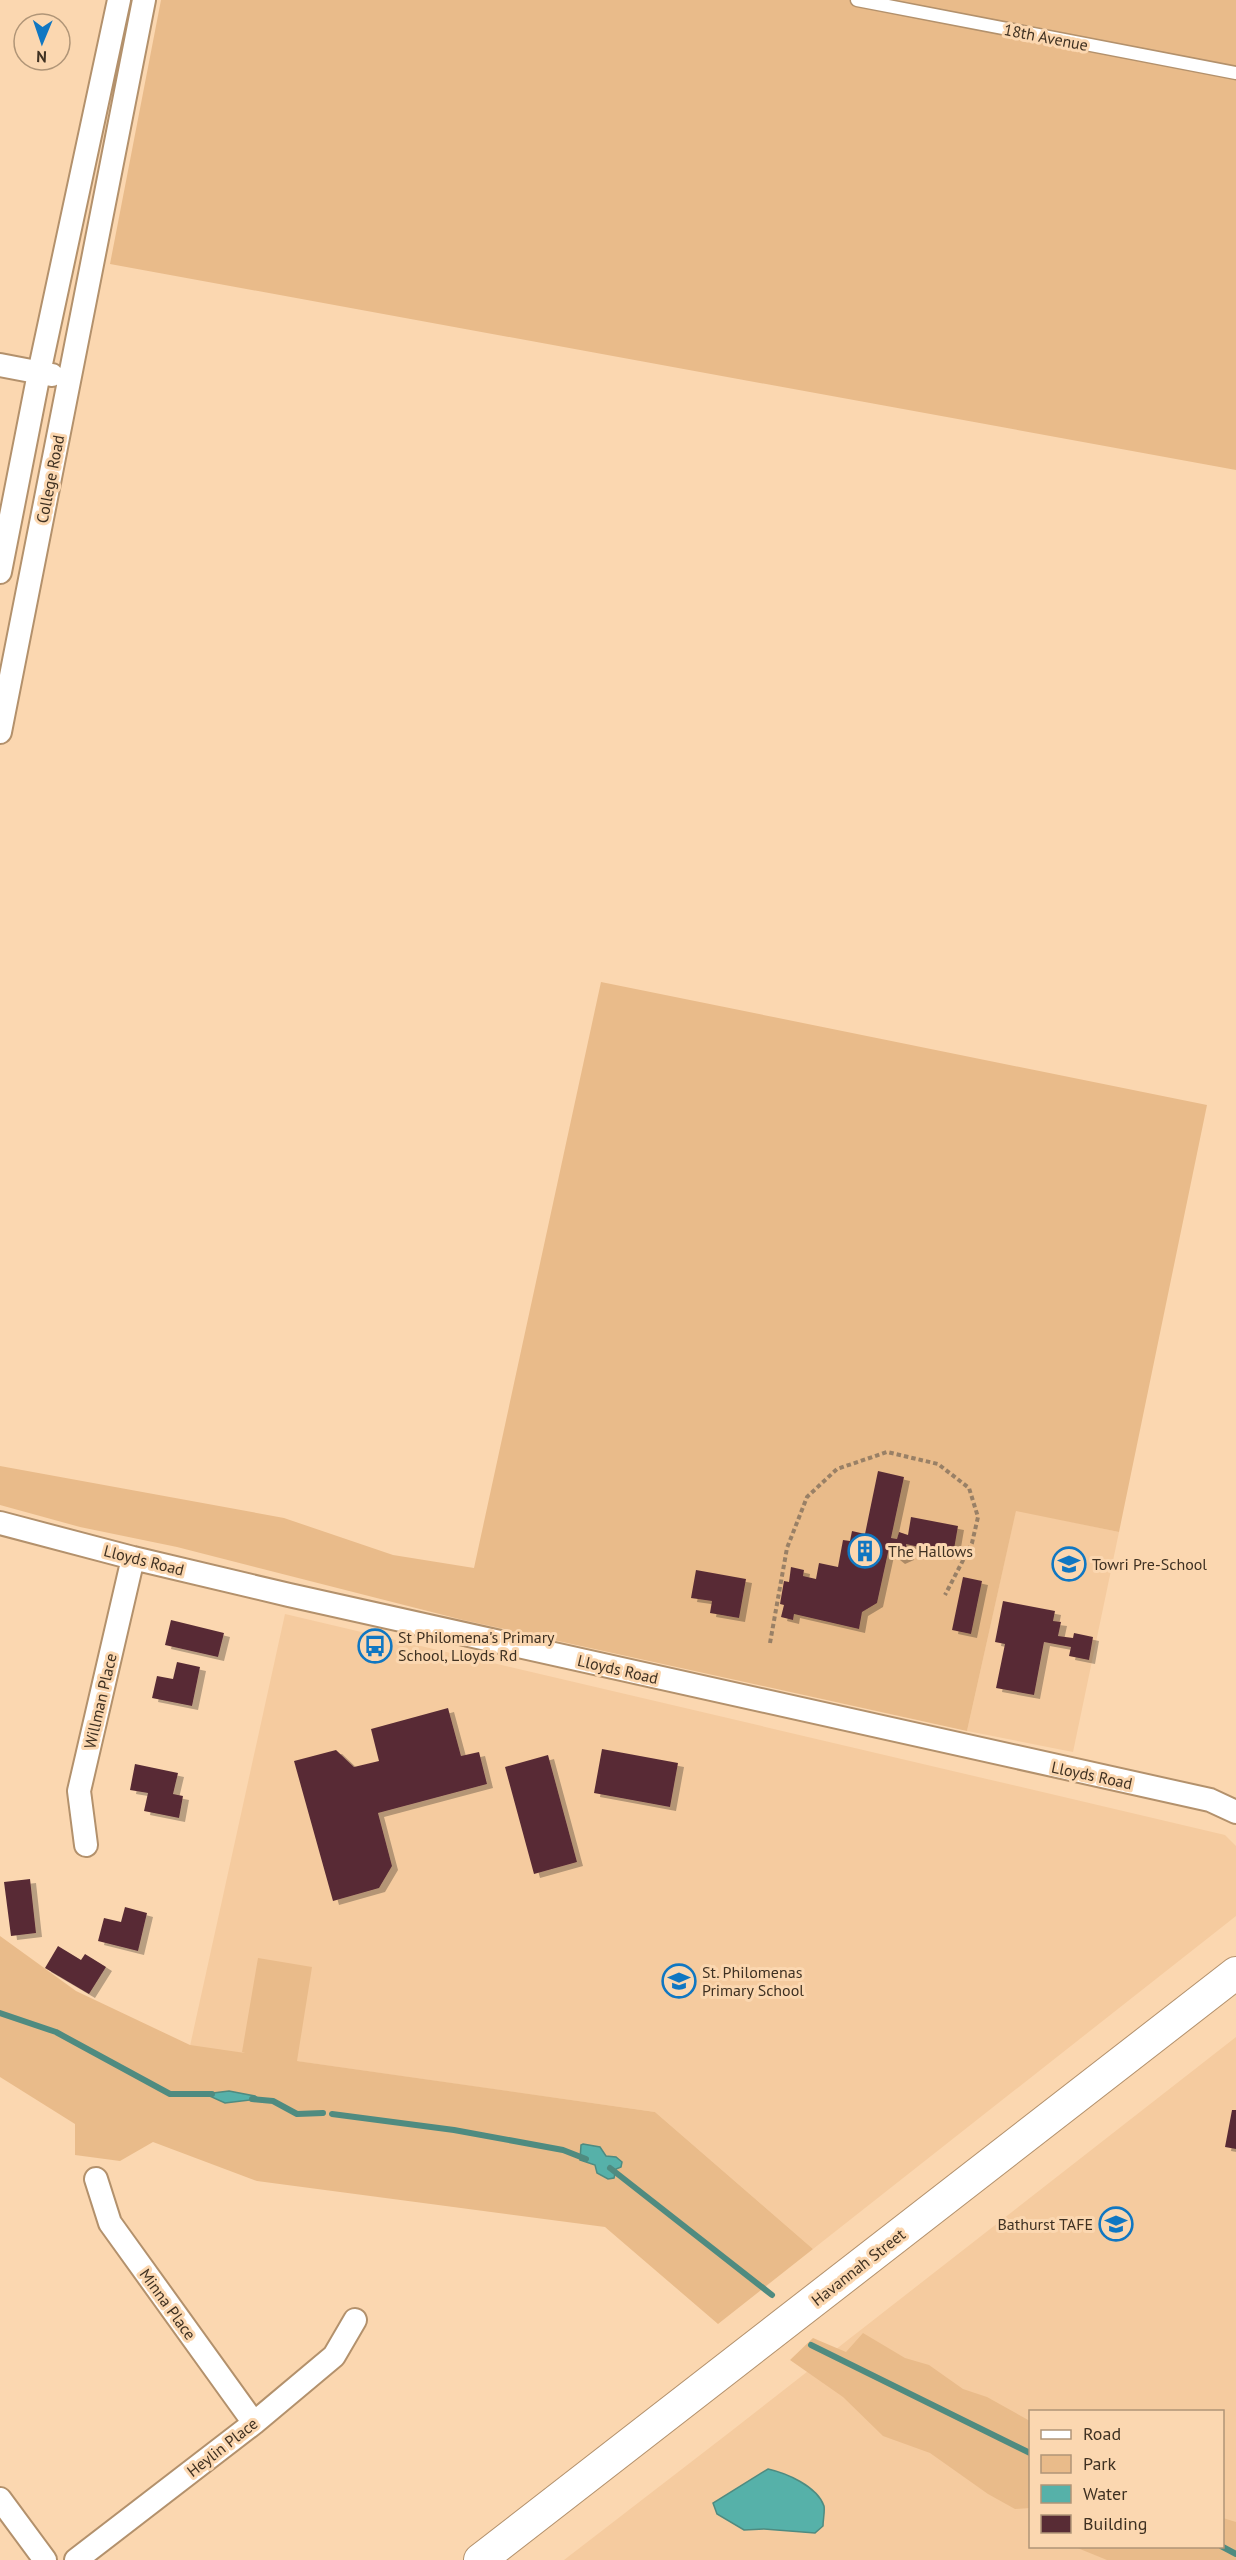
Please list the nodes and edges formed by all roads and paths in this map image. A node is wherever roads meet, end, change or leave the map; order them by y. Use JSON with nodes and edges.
{"nodes":[{"id":1,"x":119,"y":0,"type":"edge"},
{"id":2,"x":144,"y":0,"type":"edge"},
{"id":3,"x":857,"y":0,"type":"edge"},
{"id":4,"x":1236,"y":74,"type":"edge"},
{"id":5,"x":73,"y":220,"type":"junction"},
{"id":6,"x":101,"y":226,"type":"junction"},
{"id":7,"x":0,"y":365,"type":"edge"},
{"id":8,"x":39,"y":373,"type":"junction"},
{"id":9,"x":70,"y":379,"type":"junction"},
{"id":10,"x":0,"y":572,"type":"edge"},
{"id":11,"x":0,"y":732,"type":"edge"},
{"id":12,"x":0,"y":1523,"type":"edge"},
{"id":13,"x":133,"y":1558,"type":"junction"},
{"id":14,"x":945,"y":1595,"type":"dead end"},
{"id":15,"x":770,"y":1643,"type":"dead end"},
{"id":16,"x":1236,"y":1812,"type":"edge"},
{"id":17,"x":86,"y":1845,"type":"dead end"},
{"id":18,"x":1236,"y":1973,"type":"edge"},
{"id":19,"x":96,"y":2179,"type":"dead end"},
{"id":20,"x":355,"y":2320,"type":"dead end"},
{"id":21,"x":254,"y":2423,"type":"junction"},
{"id":22,"x":0,"y":2499,"type":"edge"},
{"id":23,"x":45,"y":2560,"type":"edge"},
{"id":24,"x":76,"y":2560,"type":"edge"},
{"id":25,"x":480,"y":2560,"type":"edge"}],
"edges":[{"from":1,"to":5,"type":"street","name":"College Road"},
{"from":2,"to":6,"type":"street","name":"College Road"},
{"from":3,"to":4,"type":"lane","name":"18th Avenue"},
{"from":5,"to":6,"type":"street"},
{"from":5,"to":8,"type":"street","name":"College Road"},
{"from":6,"to":9,"type":"street","name":"College Road"},
{"from":7,"to":8,"type":"street"},
{"from":8,"to":9,"type":"street"},
{"from":8,"to":10,"type":"street","name":"College Road"},
{"from":9,"to":11,"type":"street","name":"College Road"},
{"from":12,"to":13,"type":"street","name":"Lloyds Road"},
{"from":13,"to":16,"type":"street","name":"Lloyds Road"},
{"from":13,"to":17,"type":"street","name":"Willman Place"},
{"from":14,"to":15,"type":"path"},
{"from":18,"to":25,"type":"street","name":"Havannah Street"},
{"from":19,"to":21,"type":"street","name":"Minna Place"},
{"from":20,"to":21,"type":"street","name":"Heylin Place"},
{"from":21,"to":24,"type":"street","name":"Heylin Place"},
{"from":22,"to":23,"type":"street"}]}
